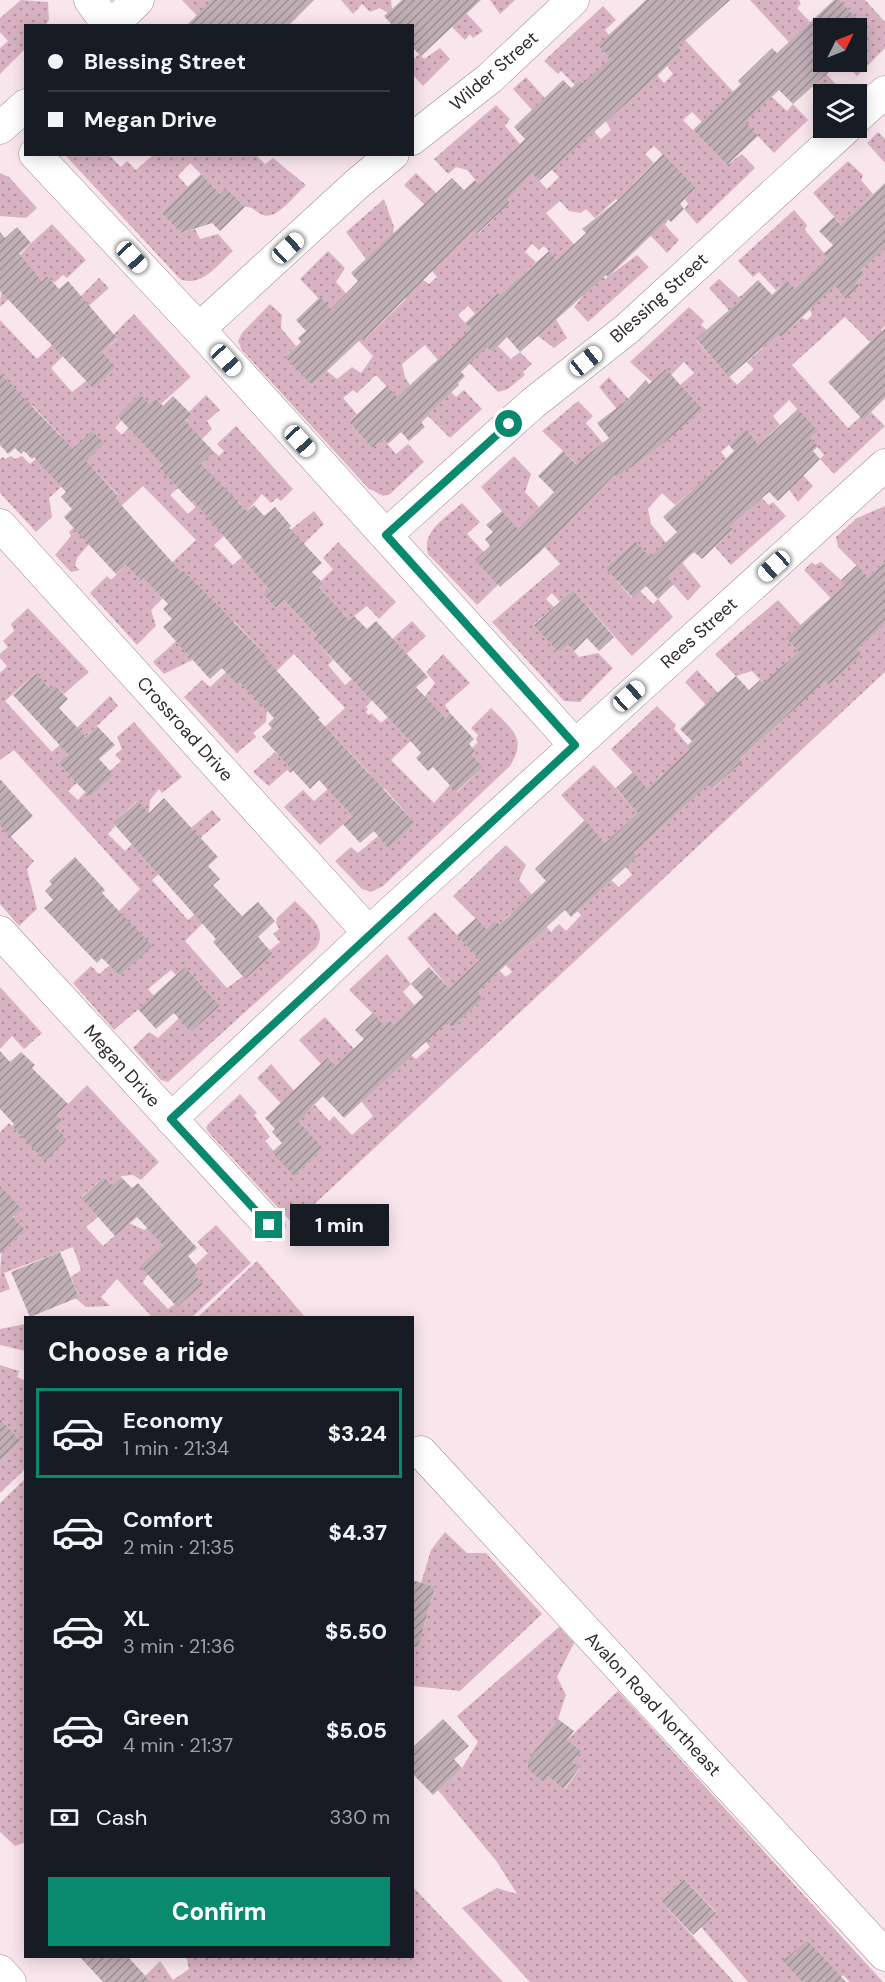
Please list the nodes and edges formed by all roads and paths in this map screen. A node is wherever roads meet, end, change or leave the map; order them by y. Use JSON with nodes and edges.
{"nodes":[{"id":1,"x":90,"y":0,"type":"edge"},
{"id":2,"x":138,"y":0,"type":"edge"},
{"id":3,"x":573,"y":0,"type":"edge"},
{"id":4,"x":108,"y":24,"type":"edge"},
{"id":5,"x":112,"y":24,"type":"edge"},
{"id":6,"x":885,"y":92,"type":"edge"},
{"id":7,"x":867,"y":108,"type":"edge"},
{"id":8,"x":414,"y":137,"type":"edge"},
{"id":9,"x":835,"y":138,"type":"edge"},
{"id":10,"x":37,"y":156,"type":"edge"},
{"id":11,"x":391,"y":156,"type":"edge"},
{"id":12,"x":199,"y":329,"type":"junction"},
{"id":13,"x":885,"y":465,"type":"edge"},
{"id":14,"x":0,"y":525,"type":"edge"},
{"id":15,"x":386,"y":535,"type":"junction"},
{"id":16,"x":575,"y":745,"type":"junction"},
{"id":17,"x":0,"y":932,"type":"edge"},
{"id":18,"x":369,"y":933,"type":"junction"},
{"id":19,"x":171,"y":1119,"type":"junction"},
{"id":20,"x":269,"y":1225,"type":"dead end"},
{"id":21,"x":421,"y":1452,"type":"dead end"},
{"id":22,"x":885,"y":1955,"type":"edge"},
{"id":23,"x":0,"y":1971,"type":"edge"},
{"id":24,"x":10,"y":1982,"type":"edge"}],
"edges":[{"from":1,"to":4,"type":"street"},
{"from":2,"to":5,"type":"street"},
{"from":3,"to":8,"type":"street","name":"Wilder Street"},
{"from":6,"to":7,"type":"street"},
{"from":9,"to":15,"type":"street","name":"Blessing Street"},
{"from":10,"to":12,"type":"street"},
{"from":11,"to":12,"type":"street"},
{"from":12,"to":15,"type":"street"},
{"from":13,"to":16,"type":"street","name":"Rees Street"},
{"from":14,"to":18,"type":"street","name":"Crossroad Drive"},
{"from":15,"to":16,"type":"street"},
{"from":16,"to":18,"type":"street","name":"Rees Street"},
{"from":17,"to":19,"type":"street","name":"Megan Drive"},
{"from":18,"to":19,"type":"street","name":"Rees Street"},
{"from":19,"to":20,"type":"street","name":"Megan Drive"},
{"from":21,"to":22,"type":"street","name":"Avalon Road Northeast"},
{"from":23,"to":24,"type":"street"}]}
